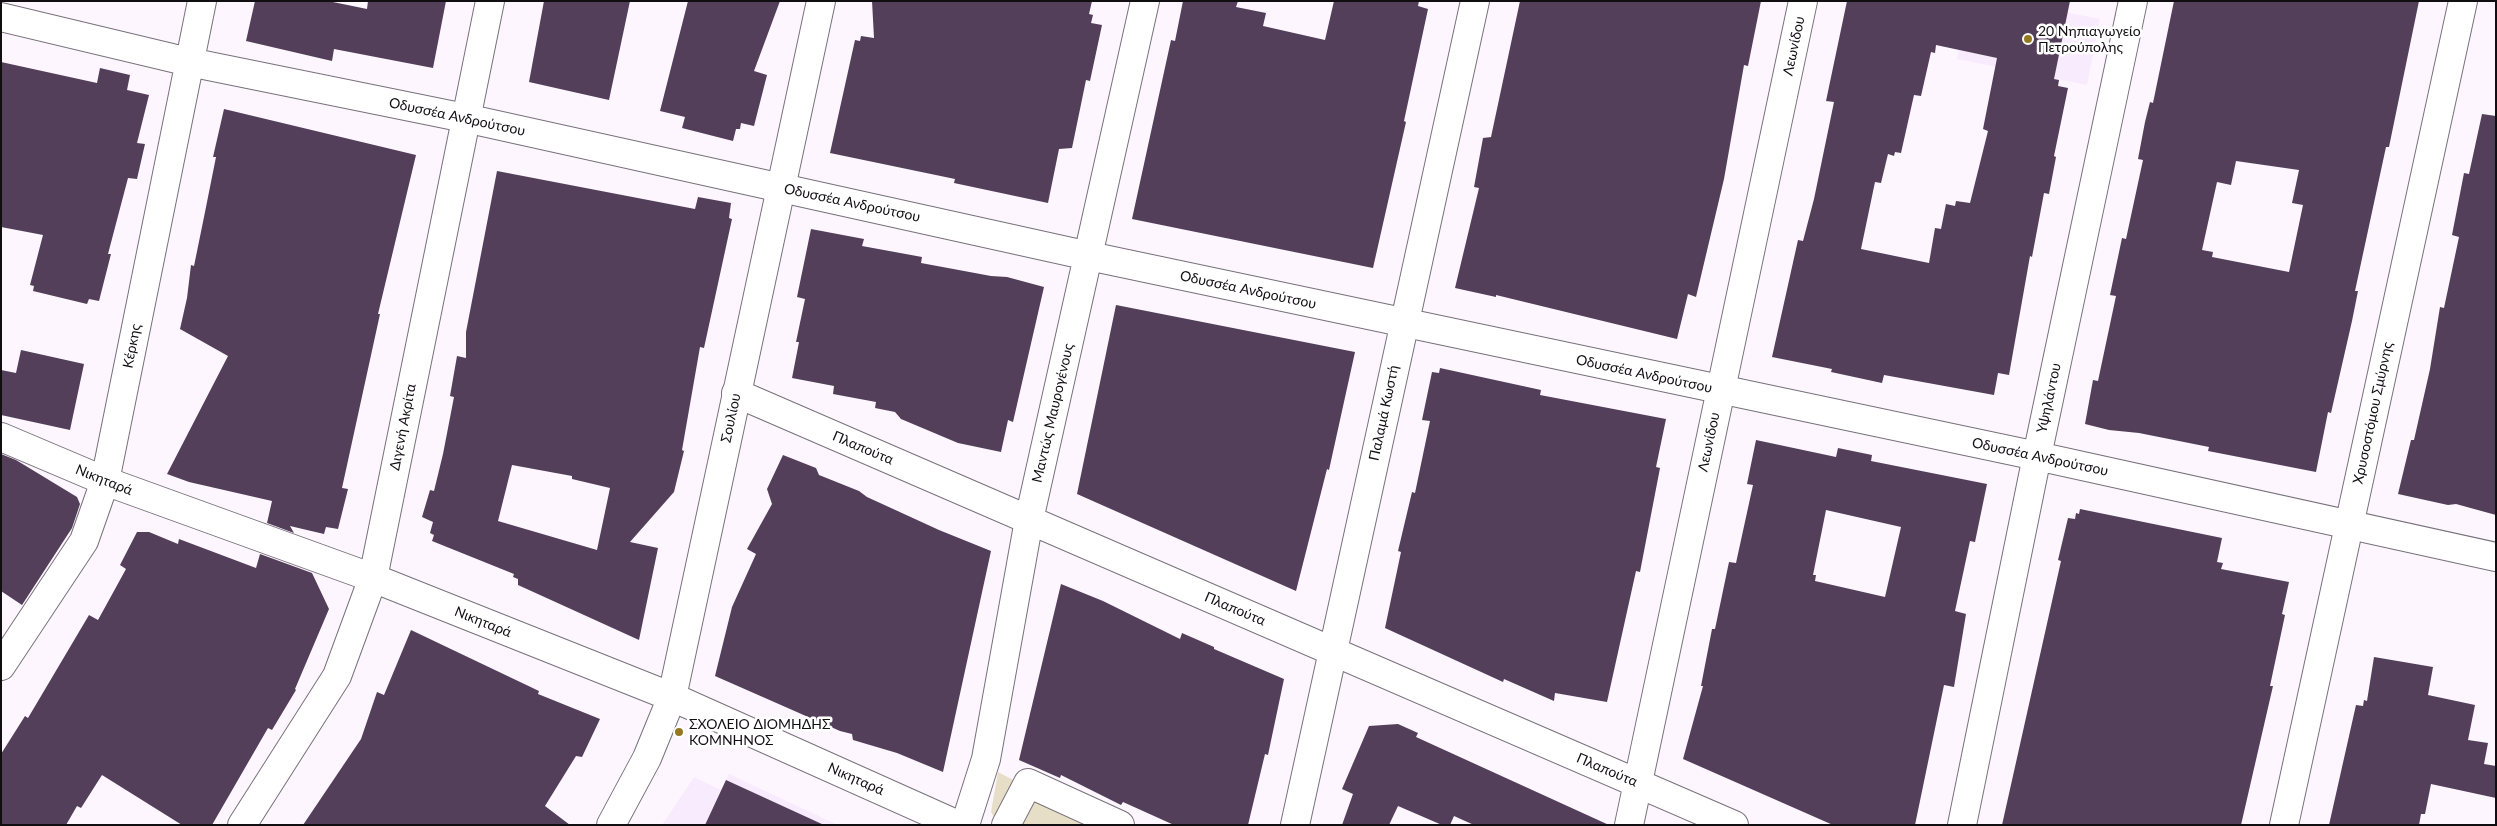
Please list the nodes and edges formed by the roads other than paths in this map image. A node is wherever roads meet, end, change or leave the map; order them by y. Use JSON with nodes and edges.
{"nodes":[{"id":1,"x":202,"y":1,"type":"edge"},
{"id":2,"x":490,"y":1,"type":"edge"},
{"id":3,"x":821,"y":1,"type":"edge"},
{"id":4,"x":1145,"y":1,"type":"edge"},
{"id":5,"x":1475,"y":1,"type":"edge"},
{"id":6,"x":1803,"y":1,"type":"edge"},
{"id":7,"x":2133,"y":1,"type":"edge"},
{"id":8,"x":2463,"y":1,"type":"edge"},
{"id":9,"x":1,"y":17,"type":"edge"},
{"id":10,"x":189,"y":62,"type":"junction"},
{"id":11,"x":465,"y":118,"type":"junction"},
{"id":12,"x":782,"y":188,"type":"junction"},
{"id":13,"x":1089,"y":256,"type":"junction"},
{"id":14,"x":1403,"y":322,"type":"junction"},
{"id":15,"x":1720,"y":390,"type":"junction"},
{"id":16,"x":736,"y":393,"type":"junction"},
{"id":17,"x":1,"y":437,"type":"edge"},
{"id":18,"x":2036,"y":456,"type":"junction"},
{"id":19,"x":105,"y":481,"type":"junction"},
{"id":20,"x":1029,"y":520,"type":"junction"},
{"id":21,"x":2349,"y":524,"type":"junction"},
{"id":22,"x":2496,"y":557,"type":"edge"},
{"id":23,"x":373,"y":578,"type":"junction"},
{"id":24,"x":1334,"y":652,"type":"junction"},
{"id":25,"x":1,"y":666,"type":"edge"},
{"id":26,"x":672,"y":697,"type":"junction"},
{"id":27,"x":1639,"y":783,"type":"junction"},
{"id":28,"x":242,"y":825,"type":"edge"},
{"id":29,"x":611,"y":825,"type":"edge"},
{"id":30,"x":958,"y":825,"type":"edge"},
{"id":31,"x":965,"y":825,"type":"edge"},
{"id":32,"x":1006,"y":825,"type":"edge"},
{"id":33,"x":1120,"y":825,"type":"edge"},
{"id":34,"x":1296,"y":825,"type":"edge"},
{"id":35,"x":1629,"y":825,"type":"edge"},
{"id":36,"x":1734,"y":825,"type":"edge"},
{"id":37,"x":1962,"y":825,"type":"edge"},
{"id":38,"x":2284,"y":825,"type":"edge"}],
"edges":[{"from":1,"to":10,"type":"street","name":"Κέρκης"},
{"from":2,"to":11,"type":"street","name":"Διγενή Ακρίτα"},
{"from":3,"to":12,"type":"street","name":"Σουλίου"},
{"from":4,"to":13,"type":"street","name":"Μαντώς Μαυρογένους"},
{"from":5,"to":14,"type":"street","name":"Παλαμά Κωστή"},
{"from":6,"to":15,"type":"street","name":"Λεωνίδου"},
{"from":7,"to":18,"type":"street","name":"Υψηλάντου"},
{"from":8,"to":21,"type":"street","name":"Χρυσοστόμου Σμύρνης"},
{"from":9,"to":10,"type":"street","name":"Οδυσσέα Ανδρούτσου"},
{"from":10,"to":11,"type":"street","name":"Οδυσσέα Ανδρούτσου"},
{"from":10,"to":19,"type":"street","name":"Κέρκης"},
{"from":11,"to":12,"type":"street","name":"Οδυσσέα Ανδρούτσου"},
{"from":11,"to":23,"type":"street","name":"Διγενή Ακρίτα"},
{"from":12,"to":13,"type":"street","name":"Οδυσσέα Ανδρούτσου"},
{"from":12,"to":16,"type":"street","name":"Σουλίου"},
{"from":13,"to":14,"type":"street","name":"Οδυσσέα Ανδρούτσου"},
{"from":13,"to":20,"type":"street","name":"Μαντώς Μαυρογένους"},
{"from":14,"to":15,"type":"street","name":"Οδυσσέα Ανδρούτσου"},
{"from":14,"to":24,"type":"street","name":"Παλαμά Κωστή"},
{"from":15,"to":18,"type":"street","name":"Οδυσσέα Ανδρούτσου"},
{"from":15,"to":27,"type":"street","name":"Λεωνίδου"},
{"from":16,"to":20,"type":"street","name":"Πλαπούτα"},
{"from":16,"to":26,"type":"street","name":"Σουλίου"},
{"from":17,"to":19,"type":"street","name":"Νικηταρά"},
{"from":18,"to":21,"type":"street","name":"Οδυσσέα Ανδρούτσου"},
{"from":18,"to":37,"type":"street","name":"Υψηλάντου"},
{"from":19,"to":23,"type":"street","name":"Νικηταρά"},
{"from":19,"to":25,"type":"street","name":"Κέρκης"},
{"from":20,"to":24,"type":"street","name":"Πλαπούτα"},
{"from":20,"to":31,"type":"street","name":"Μαντώς Μαυρογένους"},
{"from":21,"to":22,"type":"street","name":"Οδυσσέα Ανδρούτσου"},
{"from":21,"to":38,"type":"street","name":"Χρυσοστόμου Σμύρνης"},
{"from":23,"to":26,"type":"street","name":"Νικηταρά"},
{"from":23,"to":28,"type":"street","name":"Διγενή Ακρίτα"},
{"from":24,"to":27,"type":"street","name":"Πλαπούτα"},
{"from":24,"to":34,"type":"street","name":"Παλαμά Κωστή"},
{"from":26,"to":29,"type":"street","name":"Σουλίου"},
{"from":26,"to":30,"type":"street","name":"Νικηταρά"},
{"from":27,"to":35,"type":"street","name":"Λεωνίδου"},
{"from":27,"to":36,"type":"street","name":"Πλαπούτα"},
{"from":32,"to":33,"type":"street"}]}
